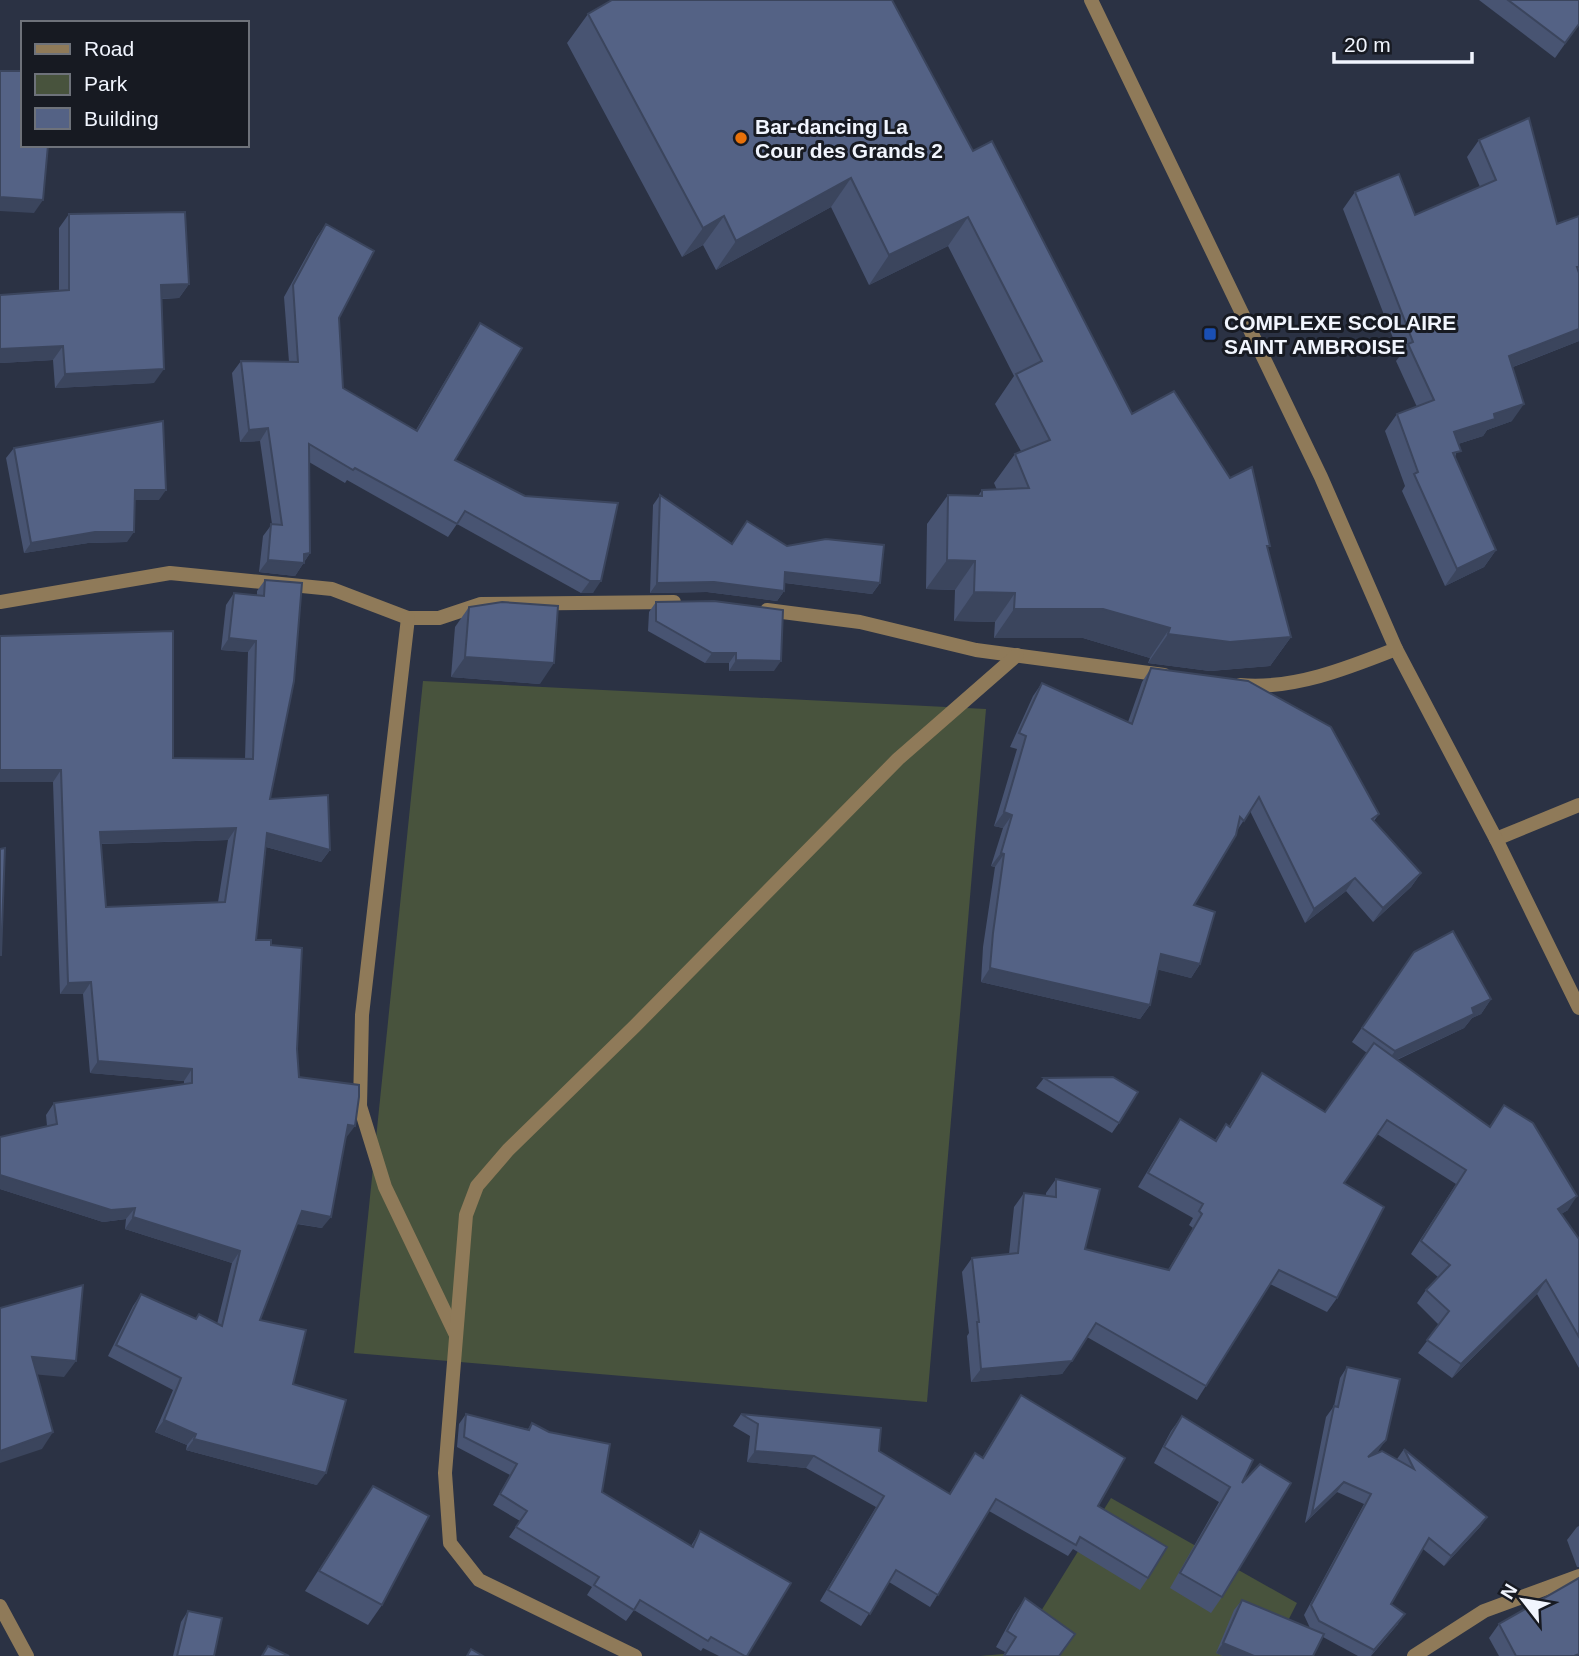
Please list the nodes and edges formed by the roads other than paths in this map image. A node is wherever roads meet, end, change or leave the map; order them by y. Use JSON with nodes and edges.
{"nodes":[{"id":1,"x":1091,"y":0,"type":"edge"},
{"id":2,"x":0,"y":601,"type":"edge"},
{"id":3,"x":693,"y":602,"type":"edge"},
{"id":4,"x":758,"y":609,"type":"edge"},
{"id":5,"x":408,"y":618,"type":"junction"},
{"id":6,"x":1396,"y":649,"type":"junction"},
{"id":7,"x":1017,"y":655,"type":"junction"},
{"id":8,"x":1180,"y":677,"type":"edge"},
{"id":9,"x":1227,"y":683,"type":"edge"},
{"id":10,"x":1579,"y":805,"type":"edge"},
{"id":11,"x":1496,"y":839,"type":"junction"},
{"id":12,"x":1579,"y":1007,"type":"edge"},
{"id":13,"x":455,"y":1334,"type":"junction"},
{"id":14,"x":1579,"y":1576,"type":"edge"},
{"id":15,"x":0,"y":1606,"type":"edge"},
{"id":16,"x":27,"y":1656,"type":"edge"},
{"id":17,"x":635,"y":1656,"type":"edge"},
{"id":18,"x":1414,"y":1656,"type":"edge"}],
"edges":[{"from":1,"to":6,"type":"street"},
{"from":2,"to":5,"type":"street"},
{"from":3,"to":5,"type":"street"},
{"from":4,"to":7,"type":"street"},
{"from":5,"to":13,"type":"street"},
{"from":6,"to":9,"type":"street"},
{"from":6,"to":11,"type":"street"},
{"from":7,"to":8,"type":"street"},
{"from":7,"to":13,"type":"street"},
{"from":10,"to":11,"type":"street"},
{"from":11,"to":12,"type":"street"},
{"from":13,"to":17,"type":"street"},
{"from":14,"to":18,"type":"street"},
{"from":15,"to":16,"type":"street"}]}
